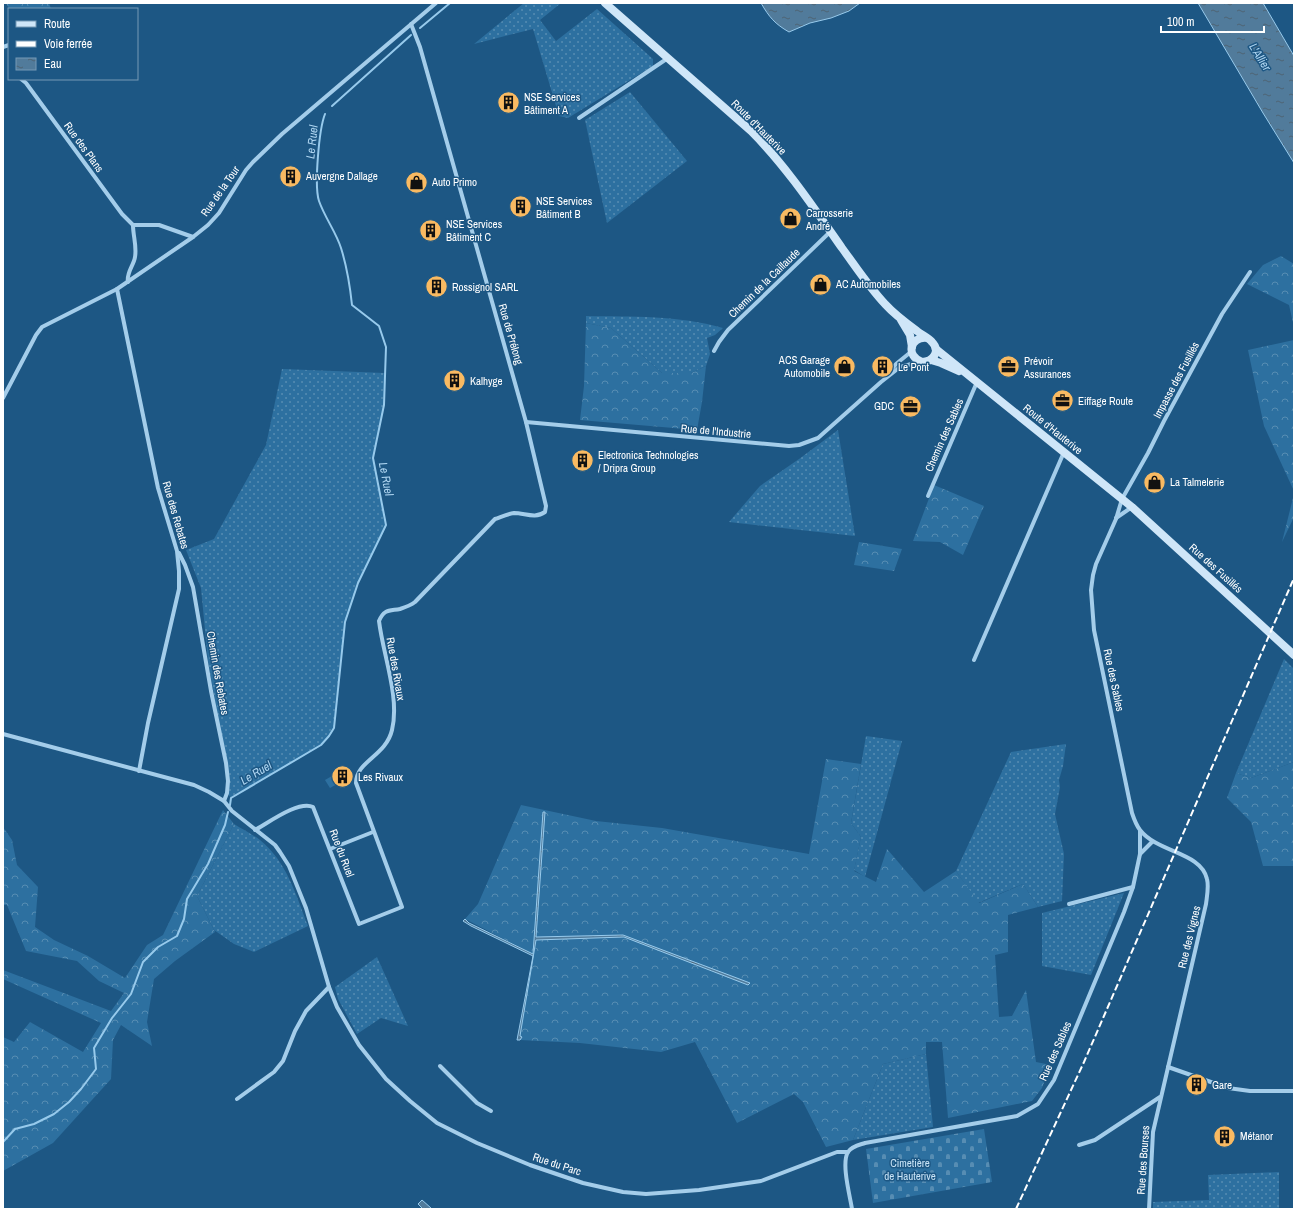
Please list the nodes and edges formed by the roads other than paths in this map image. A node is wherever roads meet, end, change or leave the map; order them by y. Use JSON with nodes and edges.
{"nodes":[{"id":1,"x":436,"y":3,"type":"edge"},
{"id":2,"x":605,"y":3,"type":"edge"},
{"id":3,"x":411,"y":24,"type":"junction"},
{"id":4,"x":668,"y":58,"type":"junction"},
{"id":5,"x":22,"y":80,"type":"edge"},
{"id":6,"x":579,"y":118,"type":"dead end"},
{"id":7,"x":133,"y":225,"type":"junction"},
{"id":8,"x":830,"y":232,"type":"junction"},
{"id":9,"x":192,"y":237,"type":"junction"},
{"id":10,"x":1250,"y":272,"type":"dead end"},
{"id":11,"x":128,"y":282,"type":"junction"},
{"id":12,"x":117,"y":289,"type":"junction"},
{"id":13,"x":889,"y":308,"type":"junction"},
{"id":14,"x":927,"y":338,"type":"junction"},
{"id":15,"x":912,"y":349,"type":"junction"},
{"id":16,"x":936,"y":349,"type":"junction"},
{"id":17,"x":714,"y":351,"type":"dead end"},
{"id":18,"x":931,"y":360,"type":"junction"},
{"id":19,"x":920,"y":362,"type":"junction"},
{"id":20,"x":970,"y":376,"type":"junction"},
{"id":21,"x":978,"y":381,"type":"junction"},
{"id":22,"x":881,"y":382,"type":"junction"},
{"id":23,"x":3,"y":398,"type":"edge"},
{"id":24,"x":526,"y":422,"type":"junction"},
{"id":25,"x":1064,"y":452,"type":"junction"},
{"id":26,"x":928,"y":496,"type":"dead end"},
{"id":27,"x":1122,"y":498,"type":"junction"},
{"id":28,"x":1132,"y":507,"type":"junction"},
{"id":29,"x":545,"y":512,"type":"joint"},
{"id":30,"x":1116,"y":519,"type":"junction"},
{"id":31,"x":177,"y":551,"type":"junction"},
{"id":32,"x":1294,"y":655,"type":"edge"},
{"id":33,"x":974,"y":660,"type":"dead end"},
{"id":34,"x":3,"y":734,"type":"edge"},
{"id":35,"x":139,"y":770,"type":"junction"},
{"id":36,"x":224,"y":801,"type":"junction"},
{"id":37,"x":255,"y":830,"type":"junction"},
{"id":38,"x":1140,"y":831,"type":"junction"},
{"id":39,"x":373,"y":832,"type":"junction"},
{"id":40,"x":1152,"y":842,"type":"junction"},
{"id":41,"x":330,"y":849,"type":"junction"},
{"id":42,"x":1140,"y":854,"type":"junction"},
{"id":43,"x":1133,"y":887,"type":"junction"},
{"id":44,"x":1069,"y":904,"type":"dead end"},
{"id":45,"x":402,"y":907,"type":"joint"},
{"id":46,"x":329,"y":987,"type":"junction"},
{"id":47,"x":440,"y":1066,"type":"dead end"},
{"id":48,"x":1168,"y":1067,"type":"junction"},
{"id":49,"x":1294,"y":1091,"type":"edge"},
{"id":50,"x":1160,"y":1096,"type":"junction"},
{"id":51,"x":237,"y":1099,"type":"dead end"},
{"id":52,"x":492,"y":1111,"type":"dead end"},
{"id":53,"x":1079,"y":1145,"type":"dead end"},
{"id":54,"x":848,"y":1152,"type":"junction"},
{"id":55,"x":852,"y":1209,"type":"edge"},
{"id":56,"x":1149,"y":1209,"type":"edge"}],
"edges":[{"from":1,"to":3,"type":"street","name":"Rue de la Tour"},
{"from":2,"to":4,"type":"main road","name":"Route d'Hauterive"},
{"from":3,"to":9,"type":"street","name":"Rue de la Tour"},
{"from":3,"to":24,"type":"street","name":"Rue de Prélong"},
{"from":4,"to":6,"type":"street"},
{"from":4,"to":8,"type":"main road","name":"Route d'Hauterive"},
{"from":5,"to":7,"type":"street","name":"Rue des Plans"},
{"from":7,"to":9,"type":"street"},
{"from":7,"to":11,"type":"street"},
{"from":8,"to":13,"type":"main road","name":"Route d'Hauterive"},
{"from":8,"to":17,"type":"street","name":"Chemin de la Caillaude"},
{"from":9,"to":11,"type":"street","name":"Rue de la Tour"},
{"from":10,"to":27,"type":"street","name":"Impasse des Fusillés"},
{"from":11,"to":12,"type":"street","name":"Rue de la Tour"},
{"from":12,"to":23,"type":"street","name":"Rue de la Tour"},
{"from":12,"to":31,"type":"street","name":"Rue des Rebates"},
{"from":13,"to":14,"type":"main road","name":"Route d'Hauterive"},
{"from":13,"to":15,"type":"main road","name":"Route d'Hauterive"},
{"from":14,"to":15,"type":"main road"},
{"from":14,"to":16,"type":"main road"},
{"from":15,"to":19,"type":"main road"},
{"from":15,"to":22,"type":"street","name":"Rue de l'Industrie"},
{"from":16,"to":18,"type":"main road"},
{"from":16,"to":20,"type":"main road","name":"Route d'Hauterive"},
{"from":18,"to":19,"type":"main road"},
{"from":18,"to":20,"type":"main road","name":"Route d'Hauterive"},
{"from":19,"to":22,"type":"street","name":"Rue de l'Industrie"},
{"from":20,"to":21,"type":"main road","name":"Route d'Hauterive"},
{"from":21,"to":25,"type":"main road","name":"Route d'Hauterive"},
{"from":21,"to":26,"type":"street","name":"Chemin des Sables"},
{"from":22,"to":24,"type":"street","name":"Rue de l'Industrie"},
{"from":24,"to":29,"type":"street","name":"Rue de Prélong"},
{"from":25,"to":27,"type":"main road","name":"Route d'Hauterive"},
{"from":25,"to":33,"type":"street"},
{"from":27,"to":28,"type":"main road","name":"Rue des Fusillés"},
{"from":27,"to":30,"type":"street","name":"Rue des Sables"},
{"from":28,"to":30,"type":"street"},
{"from":28,"to":32,"type":"main road","name":"Rue des Fusillés"},
{"from":29,"to":39,"type":"street","name":"Rue des Rivaux"},
{"from":30,"to":38,"type":"street","name":"Rue des Sables"},
{"from":31,"to":35,"type":"street","name":"Rue des Rebates"},
{"from":31,"to":36,"type":"street","name":"Chemin des Rebates"},
{"from":34,"to":35,"type":"street"},
{"from":35,"to":36,"type":"street"},
{"from":36,"to":37,"type":"street"},
{"from":37,"to":41,"type":"street","name":"Rue du Ruel"},
{"from":37,"to":46,"type":"street"},
{"from":38,"to":40,"type":"street","name":"Rue des Sables"},
{"from":38,"to":42,"type":"street","name":"Rue des Sables"},
{"from":39,"to":41,"type":"street"},
{"from":39,"to":45,"type":"street","name":"Rue des Rivaux"},
{"from":40,"to":42,"type":"street"},
{"from":40,"to":48,"type":"street","name":"Rue des Vignes"},
{"from":41,"to":45,"type":"street","name":"Rue du Ruel"},
{"from":42,"to":43,"type":"street","name":"Rue des Sables"},
{"from":43,"to":44,"type":"street"},
{"from":43,"to":54,"type":"street","name":"Rue des Sables"},
{"from":46,"to":51,"type":"street"},
{"from":46,"to":54,"type":"street","name":"Rue du Parc"},
{"from":47,"to":52,"type":"street"},
{"from":48,"to":49,"type":"street"},
{"from":48,"to":50,"type":"street","name":"Rue des Bourses"},
{"from":50,"to":53,"type":"street"},
{"from":50,"to":56,"type":"street","name":"Rue des Bourses"},
{"from":54,"to":55,"type":"street"}]}
